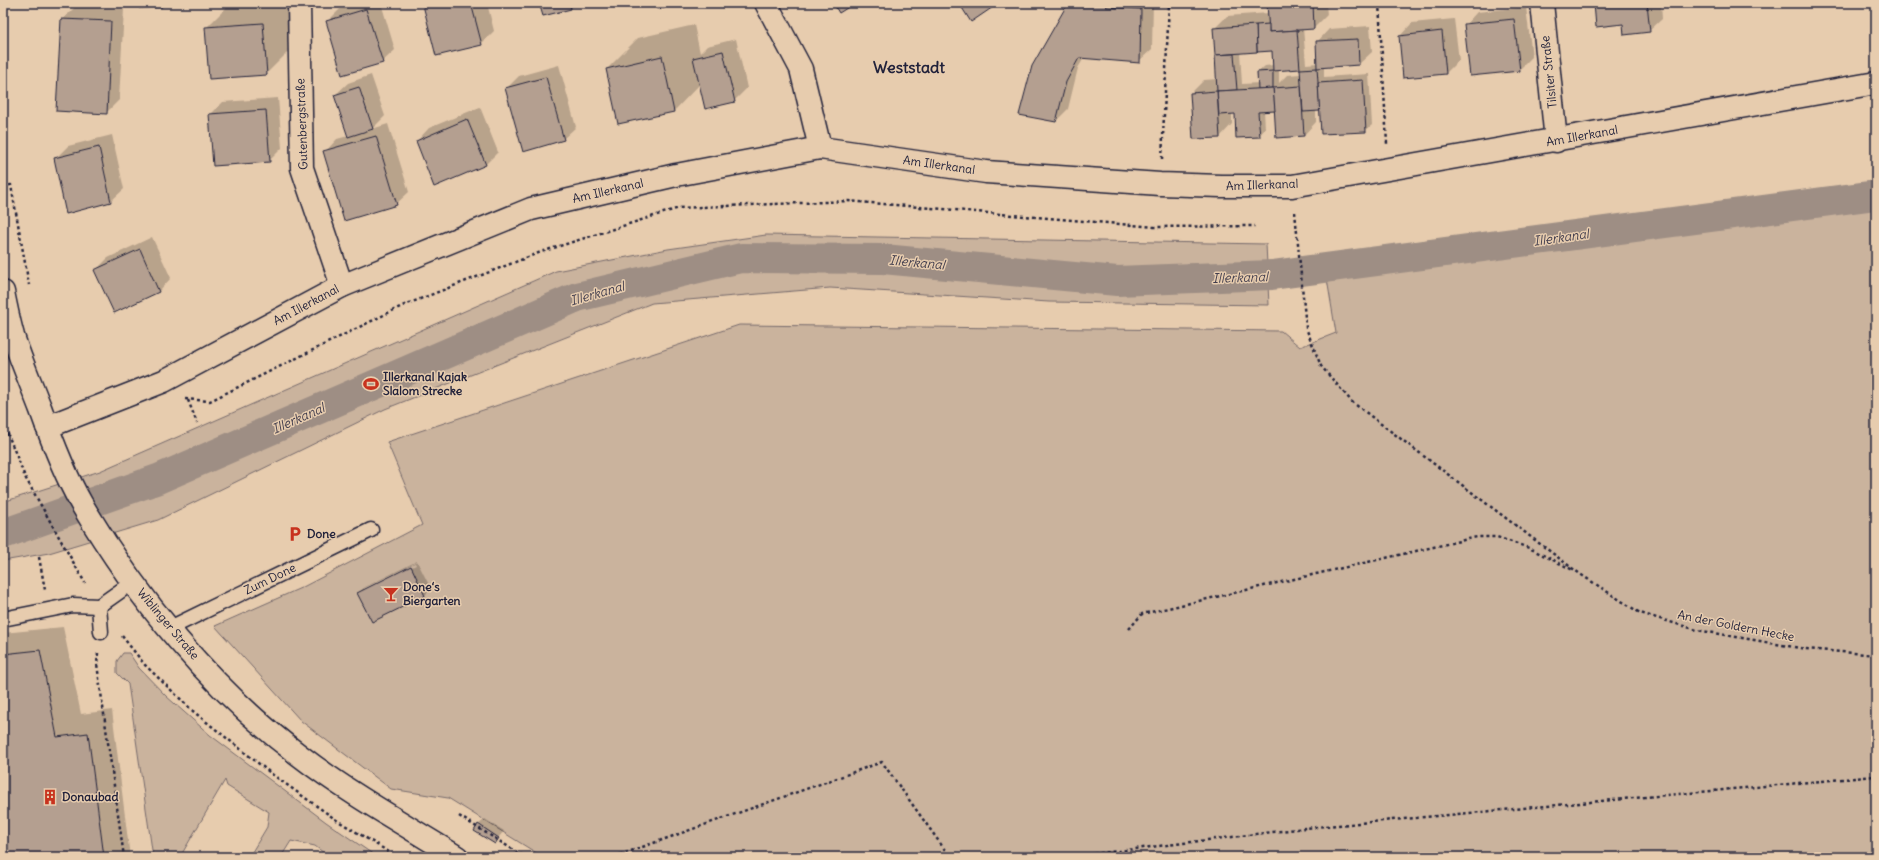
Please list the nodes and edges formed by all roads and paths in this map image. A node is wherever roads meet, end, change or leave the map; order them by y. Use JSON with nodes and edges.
{"nodes":[{"id":1,"x":299,"y":3,"type":"edge"},
{"id":2,"x":766,"y":3,"type":"edge"},
{"id":3,"x":1169,"y":3,"type":"edge"},
{"id":4,"x":1379,"y":3,"type":"edge"},
{"id":5,"x":1542,"y":3,"type":"edge"},
{"id":6,"x":1876,"y":84,"type":"edge"},
{"id":7,"x":1556,"y":141,"type":"junction"},
{"id":8,"x":820,"y":148,"type":"junction"},
{"id":9,"x":1388,"y":169,"type":"junction"},
{"id":10,"x":1160,"y":184,"type":"junction"},
{"id":11,"x":3,"y":186,"type":"edge"},
{"id":12,"x":1296,"y":220,"type":"dead end"},
{"id":13,"x":1255,"y":226,"type":"dead end"},
{"id":14,"x":29,"y":285,"type":"dead end"},
{"id":15,"x":342,"y":286,"type":"junction"},
{"id":16,"x":3,"y":292,"type":"edge"},
{"id":17,"x":164,"y":381,"type":"junction"},
{"id":18,"x":188,"y":400,"type":"junction"},
{"id":19,"x":3,"y":422,"type":"edge"},
{"id":20,"x":197,"y":423,"type":"dead end"},
{"id":21,"x":47,"y":428,"type":"junction"},
{"id":22,"x":371,"y":530,"type":"dead end"},
{"id":23,"x":40,"y":557,"type":"dead end"},
{"id":24,"x":75,"y":566,"type":"dead end"},
{"id":25,"x":1580,"y":574,"type":"junction"},
{"id":26,"x":133,"y":582,"type":"junction"},
{"id":27,"x":46,"y":592,"type":"dead end"},
{"id":28,"x":99,"y":606,"type":"junction"},
{"id":29,"x":3,"y":619,"type":"edge"},
{"id":30,"x":170,"y":628,"type":"junction"},
{"id":31,"x":1129,"y":629,"type":"dead end"},
{"id":32,"x":101,"y":632,"type":"joint"},
{"id":33,"x":1876,"y":655,"type":"edge"},
{"id":34,"x":1876,"y":776,"type":"edge"},
{"id":35,"x":459,"y":816,"type":"dead end"},
{"id":36,"x":124,"y":857,"type":"edge"},
{"id":37,"x":457,"y":857,"type":"edge"},
{"id":38,"x":525,"y":857,"type":"edge"},
{"id":39,"x":614,"y":857,"type":"edge"},
{"id":40,"x":950,"y":857,"type":"edge"},
{"id":41,"x":1070,"y":857,"type":"edge"}],
"edges":[{"from":1,"to":15,"type":"street","name":"Gutenbergstraße"},
{"from":2,"to":8,"type":"street"},
{"from":3,"to":10,"type":"path"},
{"from":4,"to":9,"type":"path"},
{"from":5,"to":7,"type":"street","name":"Tilsiter Straße"},
{"from":6,"to":7,"type":"street","name":"Am Illerkanal"},
{"from":7,"to":9,"type":"street","name":"Am Illerkanal"},
{"from":8,"to":10,"type":"street","name":"Am Illerkanal"},
{"from":8,"to":15,"type":"street","name":"Am Illerkanal"},
{"from":9,"to":10,"type":"street","name":"Am Illerkanal"},
{"from":11,"to":14,"type":"path"},
{"from":12,"to":25,"type":"path"},
{"from":13,"to":18,"type":"path"},
{"from":15,"to":17,"type":"street","name":"Am Illerkanal"},
{"from":16,"to":21,"type":"street","name":"Wiblinger Straße"},
{"from":17,"to":18,"type":"path"},
{"from":17,"to":21,"type":"street","name":"Am Illerkanal"},
{"from":18,"to":20,"type":"path"},
{"from":19,"to":24,"type":"path"},
{"from":21,"to":26,"type":"street","name":"Wiblinger Straße"},
{"from":22,"to":30,"type":"lane","name":"Zum Done"},
{"from":23,"to":27,"type":"path"},
{"from":25,"to":31,"type":"path"},
{"from":25,"to":33,"type":"path","name":"An der Goldern Hecke"},
{"from":26,"to":28,"type":"lane"},
{"from":26,"to":30,"type":"street","name":"Wiblinger Straße"},
{"from":28,"to":29,"type":"lane"},
{"from":28,"to":32,"type":"lane"},
{"from":30,"to":37,"type":"street","name":"Wiblinger Straße"},
{"from":32,"to":36,"type":"path"},
{"from":34,"to":41,"type":"path"},
{"from":35,"to":38,"type":"path"},
{"from":39,"to":40,"type":"path"}]}
